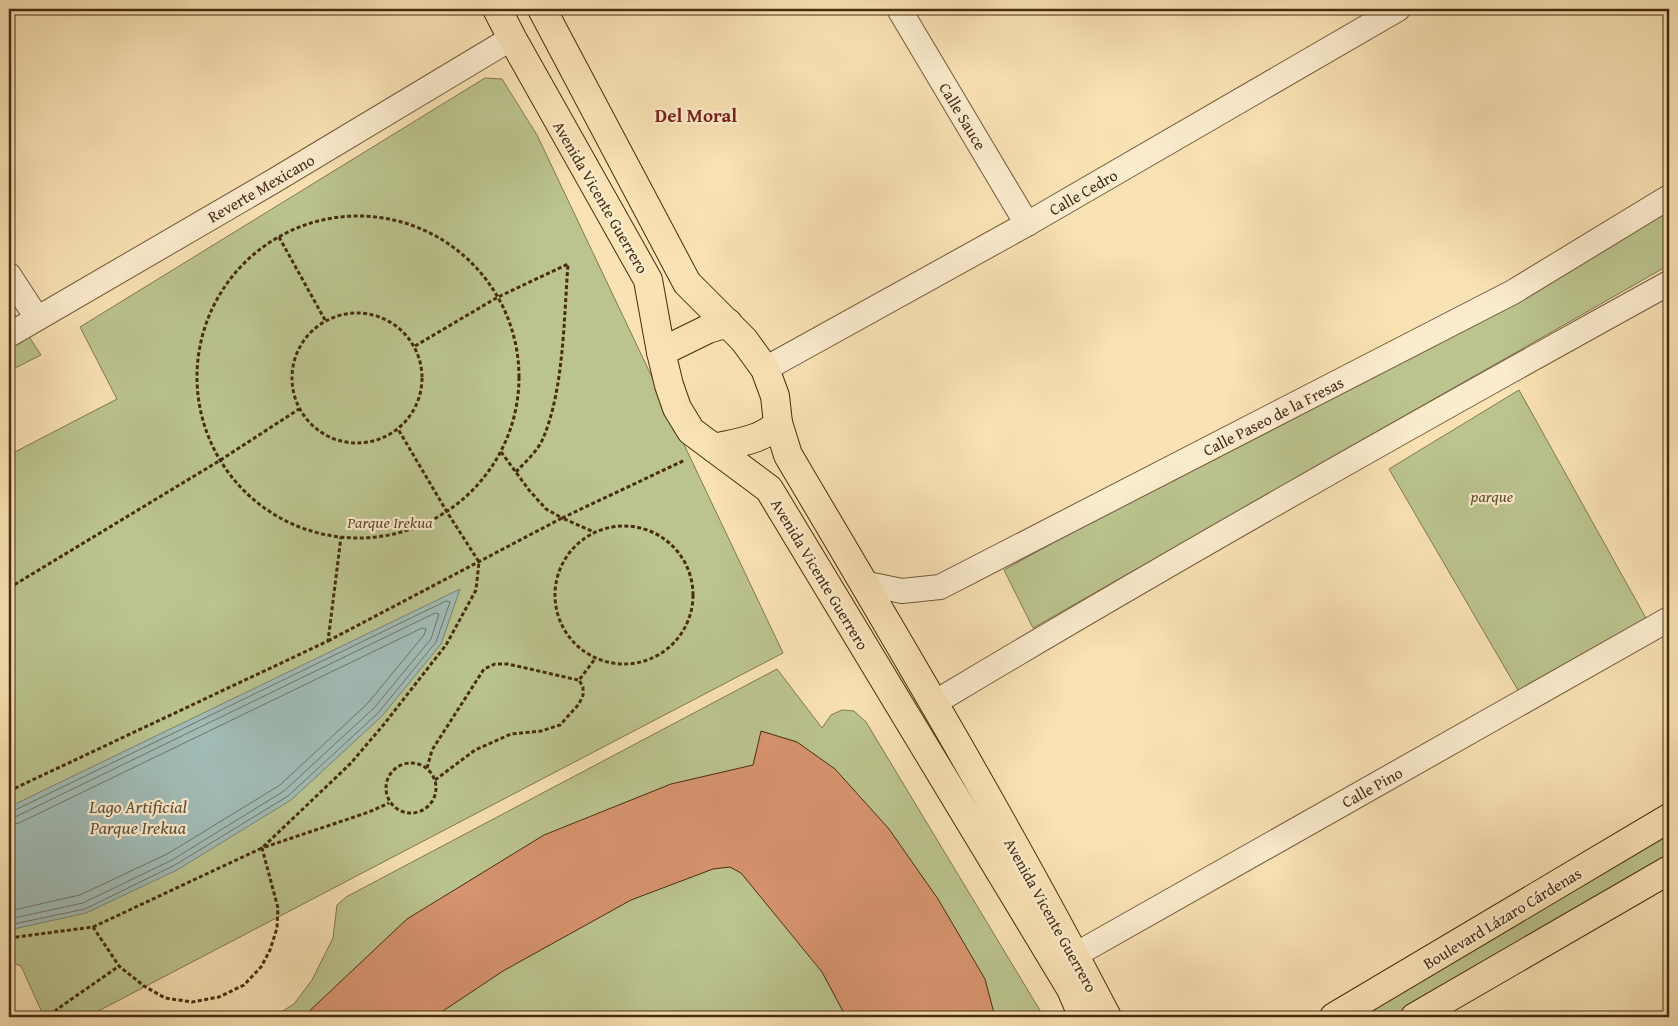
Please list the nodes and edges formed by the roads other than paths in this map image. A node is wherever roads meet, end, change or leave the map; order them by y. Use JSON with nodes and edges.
{"nodes":[{"id":1,"x":497,"y":9,"type":"edge"},
{"id":2,"x":542,"y":9,"type":"edge"},
{"id":3,"x":899,"y":9,"type":"edge"},
{"id":4,"x":1398,"y":9,"type":"edge"},
{"id":5,"x":512,"y":38,"type":"junction"},
{"id":6,"x":1669,"y":197,"type":"edge"},
{"id":7,"x":1027,"y":224,"type":"junction"},
{"id":8,"x":9,"y":275,"type":"edge"},
{"id":9,"x":1669,"y":283,"type":"edge"},
{"id":10,"x":37,"y":318,"type":"junction"},
{"id":11,"x":728,"y":323,"type":"junction"},
{"id":12,"x":9,"y":335,"type":"edge"},
{"id":13,"x":661,"y":352,"type":"junction"},
{"id":14,"x":765,"y":369,"type":"junction"},
{"id":15,"x":778,"y":423,"type":"junction"},
{"id":16,"x":714,"y":448,"type":"junction"},
{"id":17,"x":863,"y":583,"type":"junction"},
{"id":18,"x":1669,"y":619,"type":"edge"},
{"id":19,"x":934,"y":703,"type":"junction"},
{"id":20,"x":1669,"y":818,"type":"edge"},
{"id":21,"x":1669,"y":870,"type":"edge"},
{"id":22,"x":1074,"y":955,"type":"junction"},
{"id":23,"x":1071,"y":989,"type":"junction"},
{"id":24,"x":1077,"y":1017,"type":"edge"},
{"id":25,"x":1083,"y":1017,"type":"edge"},
{"id":26,"x":1107,"y":1017,"type":"edge"},
{"id":27,"x":1334,"y":1017,"type":"edge"},
{"id":28,"x":1415,"y":1017,"type":"edge"}],
"edges":[{"from":1,"to":5,"type":"main road","name":"Avenida Vicente Guerrero"},
{"from":2,"to":11,"type":"main road","name":"Avenida Vicente Guerrero"},
{"from":3,"to":7,"type":"street","name":"Calle Sauce"},
{"from":4,"to":7,"type":"street","name":"Calle Cedro"},
{"from":5,"to":10,"type":"street","name":"Reverte Mexicano"},
{"from":5,"to":13,"type":"main road","name":"Avenida Vicente Guerrero"},
{"from":6,"to":17,"type":"street","name":"Calle Paseo de la Fresas"},
{"from":7,"to":14,"type":"street","name":"Calle Cedro"},
{"from":8,"to":10,"type":"street"},
{"from":9,"to":19,"type":"street"},
{"from":10,"to":12,"type":"street","name":"Reverte Mexicano"},
{"from":11,"to":13,"type":"main road"},
{"from":11,"to":14,"type":"main road","name":"Avenida Vicente Guerrero"},
{"from":13,"to":16,"type":"main road","name":"Avenida Vicente Guerrero"},
{"from":14,"to":15,"type":"main road","name":"Avenida Vicente Guerrero"},
{"from":15,"to":16,"type":"main road"},
{"from":15,"to":17,"type":"main road","name":"Avenida Vicente Guerrero"},
{"from":16,"to":23,"type":"main road","name":"Avenida Vicente Guerrero"},
{"from":17,"to":19,"type":"main road","name":"Avenida Vicente Guerrero"},
{"from":18,"to":22,"type":"street","name":"Calle Pino"},
{"from":19,"to":22,"type":"main road","name":"Avenida Vicente Guerrero"},
{"from":20,"to":27,"type":"main road","name":"Boulevard Lázaro Cárdenas"},
{"from":21,"to":28,"type":"main road"},
{"from":22,"to":26,"type":"main road","name":"Avenida Vicente Guerrero"},
{"from":23,"to":24,"type":"main road"},
{"from":23,"to":25,"type":"main road","name":"Avenida Vicente Guerrero"}]}
